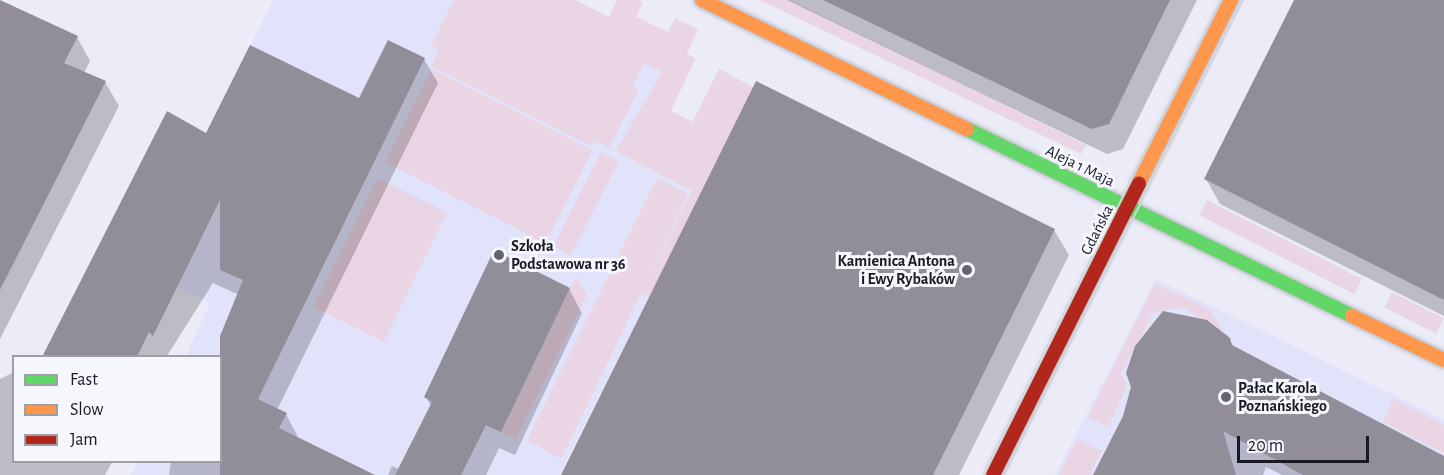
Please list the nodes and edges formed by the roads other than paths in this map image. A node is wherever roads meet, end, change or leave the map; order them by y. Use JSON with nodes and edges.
{"nodes":[{"id":1,"x":702,"y":0,"type":"edge"},
{"id":2,"x":1231,"y":0,"type":"edge"},
{"id":3,"x":1127,"y":207,"type":"junction"},
{"id":4,"x":1444,"y":360,"type":"edge"},
{"id":5,"x":993,"y":475,"type":"edge"}],
"edges":[{"from":1,"to":3,"type":"street","name":"Aleja 1 Maja"},
{"from":2,"to":3,"type":"street","name":"Gdańska"},
{"from":3,"to":4,"type":"street","name":"Aleja 1 Maja"},
{"from":3,"to":5,"type":"street","name":"Gdańska"}]}
